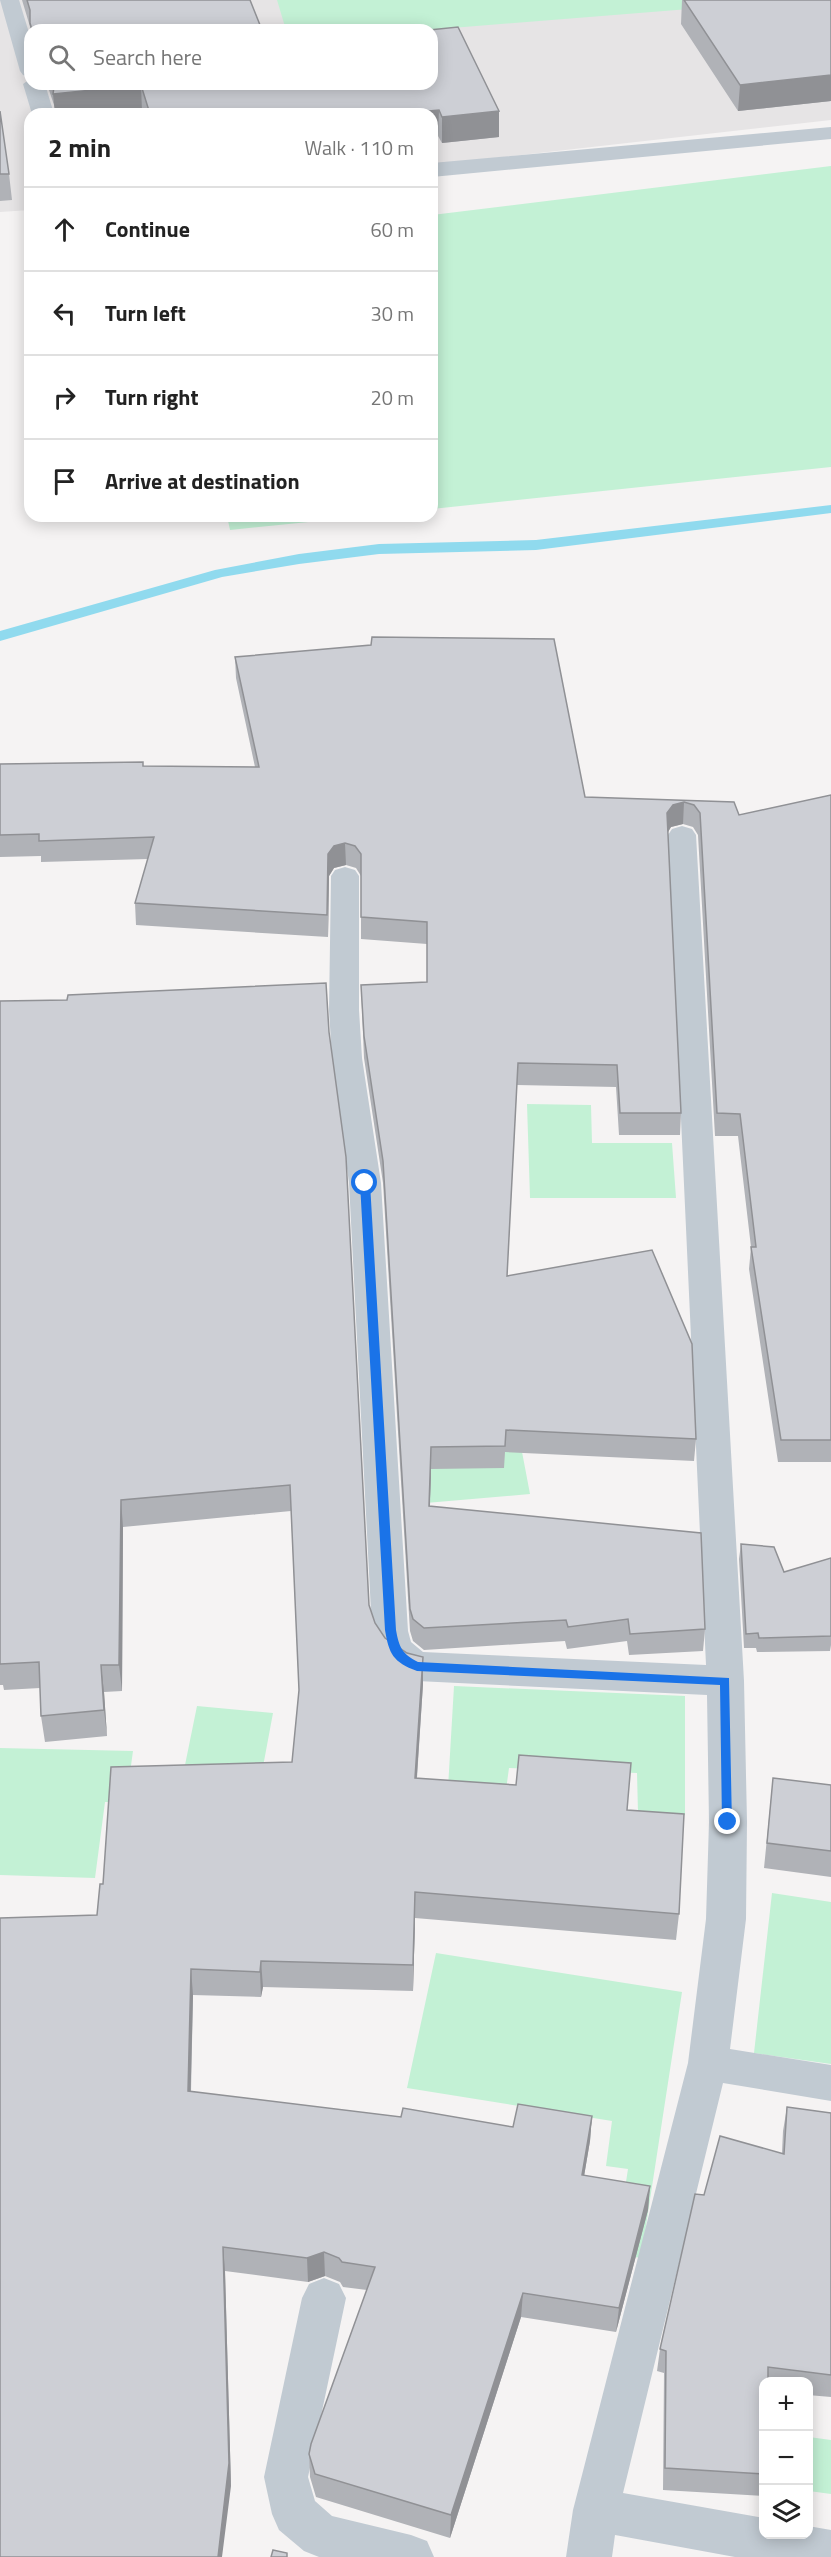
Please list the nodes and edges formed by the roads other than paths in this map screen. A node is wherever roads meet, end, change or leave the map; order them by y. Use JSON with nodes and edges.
{"nodes":[{"id":1,"x":9,"y":0,"type":"edge"},
{"id":2,"x":24,"y":50,"type":"edge"},
{"id":3,"x":36,"y":90,"type":"edge"},
{"id":4,"x":41,"y":108,"type":"edge"},
{"id":5,"x":831,"y":133,"type":"edge"},
{"id":6,"x":438,"y":169,"type":"edge"},
{"id":7,"x":682,"y":836,"type":"dead end"},
{"id":8,"x":345,"y":876,"type":"dead end"},
{"id":9,"x":725,"y":1681,"type":"junction"},
{"id":10,"x":708,"y":2063,"type":"junction"},
{"id":11,"x":831,"y":2083,"type":"edge"},
{"id":12,"x":324,"y":2298,"type":"dead end"},
{"id":13,"x":596,"y":2510,"type":"junction"},
{"id":14,"x":831,"y":2552,"type":"edge"},
{"id":15,"x":411,"y":2557,"type":"edge"},
{"id":16,"x":589,"y":2557,"type":"edge"}],
"edges":[{"from":1,"to":2,"type":"street"},
{"from":3,"to":4,"type":"street"},
{"from":5,"to":6,"type":"street"},
{"from":7,"to":9,"type":"street"},
{"from":8,"to":9,"type":"street"},
{"from":9,"to":10,"type":"street"},
{"from":10,"to":11,"type":"street"},
{"from":10,"to":13,"type":"street"},
{"from":12,"to":15,"type":"street"},
{"from":13,"to":14,"type":"street"},
{"from":13,"to":16,"type":"street"}]}
